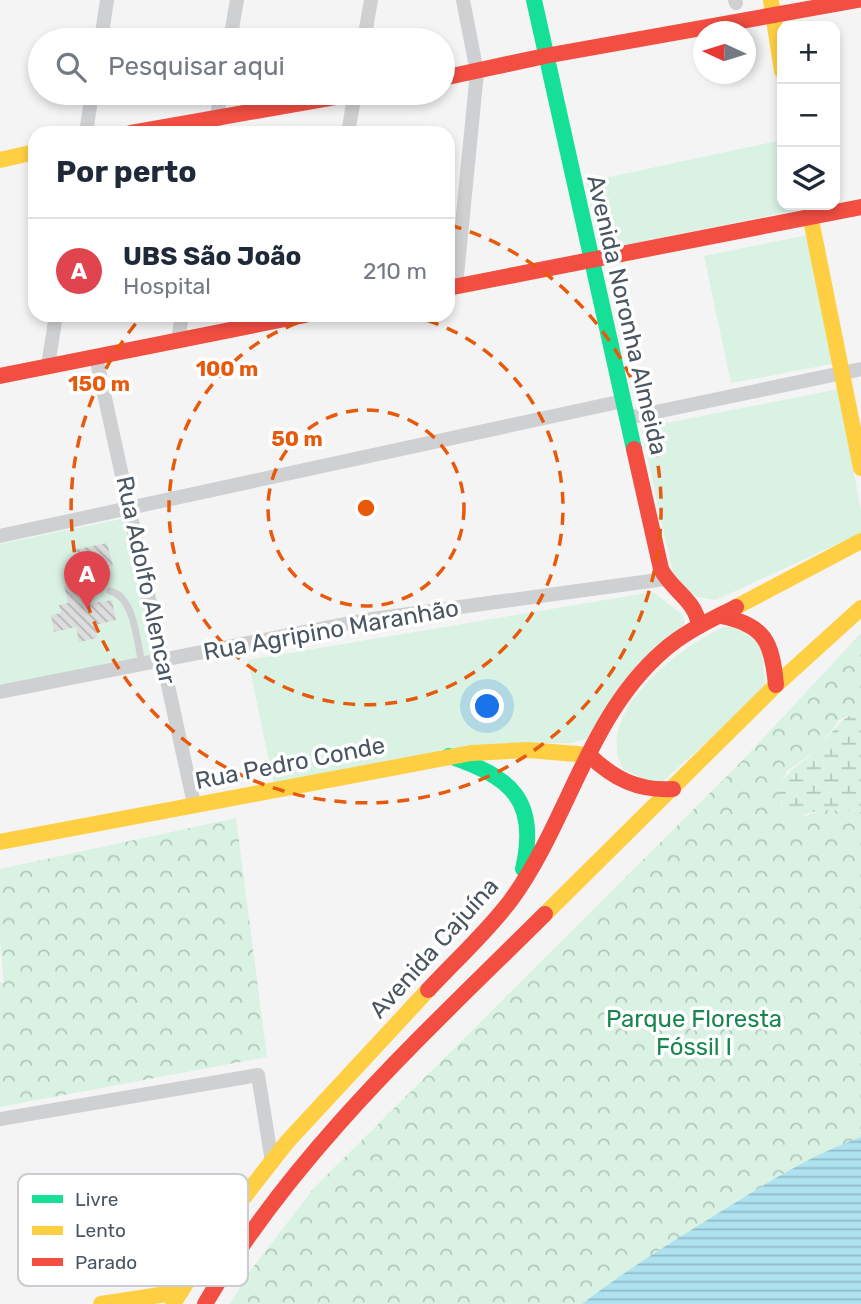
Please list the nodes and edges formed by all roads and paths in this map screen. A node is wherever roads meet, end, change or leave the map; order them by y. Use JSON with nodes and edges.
{"nodes":[{"id":1,"x":107,"y":0,"type":"edge"},
{"id":2,"x":237,"y":0,"type":"edge"},
{"id":3,"x":371,"y":0,"type":"edge"},
{"id":4,"x":463,"y":0,"type":"edge"},
{"id":5,"x":534,"y":0,"type":"edge"},
{"id":6,"x":858,"y":0,"type":"edge"},
{"id":7,"x":771,"y":7,"type":"edge"},
{"id":8,"x":103,"y":28,"type":"edge"},
{"id":9,"x":232,"y":28,"type":"edge"},
{"id":10,"x":366,"y":28,"type":"edge"},
{"id":11,"x":777,"y":42,"type":"edge"},
{"id":12,"x":545,"y":56,"type":"junction"},
{"id":13,"x":477,"y":72,"type":"junction"},
{"id":14,"x":455,"y":76,"type":"edge"},
{"id":15,"x":90,"y":105,"type":"edge"},
{"id":16,"x":219,"y":105,"type":"edge"},
{"id":17,"x":283,"y":105,"type":"edge"},
{"id":18,"x":354,"y":105,"type":"edge"},
{"id":19,"x":217,"y":116,"type":"junction"},
{"id":20,"x":87,"y":126,"type":"edge"},
{"id":21,"x":166,"y":126,"type":"edge"},
{"id":22,"x":215,"y":126,"type":"edge"},
{"id":23,"x":349,"y":126,"type":"edge"},
{"id":24,"x":28,"y":154,"type":"edge"},
{"id":25,"x":0,"y":160,"type":"edge"},
{"id":26,"x":861,"y":207,"type":"edge"},
{"id":27,"x":840,"y":208,"type":"edge"},
{"id":28,"x":809,"y":210,"type":"edge"},
{"id":29,"x":455,"y":261,"type":"edge"},
{"id":30,"x":591,"y":262,"type":"junction"},
{"id":31,"x":455,"y":286,"type":"edge"},
{"id":32,"x":55,"y":322,"type":"edge"},
{"id":33,"x":182,"y":322,"type":"edge"},
{"id":34,"x":269,"y":322,"type":"edge"},
{"id":35,"x":178,"y":340,"type":"junction"},
{"id":36,"x":96,"y":357,"type":"junction"},
{"id":37,"x":48,"y":366,"type":"junction"},
{"id":38,"x":861,"y":369,"type":"edge"},
{"id":39,"x":839,"y":373,"type":"junction"},
{"id":40,"x":0,"y":376,"type":"edge"},
{"id":41,"x":623,"y":401,"type":"junction"},
{"id":42,"x":627,"y":418,"type":"junction"},
{"id":43,"x":861,"y":468,"type":"edge"},
{"id":44,"x":130,"y":509,"type":"junction"},
{"id":45,"x":0,"y":536,"type":"edge"},
{"id":46,"x":861,"y":541,"type":"edge"},
{"id":47,"x":664,"y":579,"type":"junction"},
{"id":48,"x":110,"y":591,"type":"dead end"},
{"id":49,"x":861,"y":608,"type":"edge"},
{"id":50,"x":720,"y":616,"type":"junction"},
{"id":51,"x":699,"y":626,"type":"junction"},
{"id":52,"x":164,"y":661,"type":"junction"},
{"id":53,"x":142,"y":665,"type":"junction"},
{"id":54,"x":776,"y":685,"type":"junction"},
{"id":55,"x":0,"y":692,"type":"edge"},
{"id":56,"x":589,"y":755,"type":"junction"},
{"id":57,"x":449,"y":757,"type":"junction"},
{"id":58,"x":673,"y":789,"type":"junction"},
{"id":59,"x":194,"y":804,"type":"junction"},
{"id":60,"x":0,"y":842,"type":"edge"},
{"id":61,"x":511,"y":900,"type":"junction"},
{"id":62,"x":0,"y":1119,"type":"edge"},
{"id":63,"x":272,"y":1162,"type":"junction"},
{"id":64,"x":248,"y":1192,"type":"edge"},
{"id":65,"x":248,"y":1237,"type":"edge"},
{"id":66,"x":216,"y":1286,"type":"edge"},
{"id":67,"x":177,"y":1298,"type":"edge"},
{"id":68,"x":101,"y":1304,"type":"edge"},
{"id":69,"x":205,"y":1304,"type":"edge"}],
"edges":[{"from":1,"to":8,"type":"street"},
{"from":2,"to":9,"type":"street"},
{"from":3,"to":10,"type":"street"},
{"from":4,"to":13,"type":"street"},
{"from":5,"to":12,"type":"main road","name":"Avenida Noronha Almeida"},
{"from":6,"to":7,"type":"main road"},
{"from":7,"to":11,"type":"main road"},
{"from":7,"to":12,"type":"main road"},
{"from":12,"to":13,"type":"main road"},
{"from":12,"to":30,"type":"main road","name":"Avenida Noronha Almeida"},
{"from":13,"to":14,"type":"main road"},
{"from":13,"to":29,"type":"street"},
{"from":15,"to":20,"type":"street"},
{"from":16,"to":19,"type":"street"},
{"from":17,"to":19,"type":"main road"},
{"from":18,"to":23,"type":"street"},
{"from":19,"to":21,"type":"main road"},
{"from":19,"to":22,"type":"street"},
{"from":24,"to":25,"type":"main road"},
{"from":26,"to":27,"type":"main road"},
{"from":28,"to":30,"type":"main road"},
{"from":28,"to":39,"type":"main road"},
{"from":30,"to":31,"type":"main road"},
{"from":30,"to":41,"type":"main road","name":"Avenida Noronha Almeida"},
{"from":32,"to":37,"type":"street"},
{"from":33,"to":35,"type":"street"},
{"from":34,"to":35,"type":"main road"},
{"from":35,"to":36,"type":"main road"},
{"from":36,"to":37,"type":"main road"},
{"from":36,"to":44,"type":"street","name":"Rua Adolfo Alencar"},
{"from":37,"to":40,"type":"main road"},
{"from":38,"to":39,"type":"street"},
{"from":39,"to":42,"type":"street"},
{"from":39,"to":43,"type":"main road"},
{"from":41,"to":42,"type":"main road","name":"Avenida Noronha Almeida"},
{"from":41,"to":44,"type":"street"},
{"from":42,"to":47,"type":"main road","name":"Avenida Noronha Almeida"},
{"from":44,"to":45,"type":"street"},
{"from":44,"to":52,"type":"street","name":"Rua Adolfo Alencar"},
{"from":46,"to":50,"type":"main road","name":"Avenida Cajuína"},
{"from":47,"to":51,"type":"main road"},
{"from":47,"to":52,"type":"street","name":"Rua Agripino Maranhão"},
{"from":48,"to":53,"type":"lane"},
{"from":49,"to":54,"type":"main road","name":"Avenida Cajuína"},
{"from":50,"to":51,"type":"main road","name":"Avenida Cajuína"},
{"from":50,"to":54,"type":"main road"},
{"from":51,"to":56,"type":"main road","name":"Avenida Cajuína"},
{"from":52,"to":53,"type":"street","name":"Rua Agripino Maranhão"},
{"from":52,"to":59,"type":"street","name":"Rua Adolfo Alencar"},
{"from":53,"to":55,"type":"street","name":"Rua Agripino Maranhão"},
{"from":54,"to":58,"type":"main road","name":"Avenida Cajuína"},
{"from":56,"to":57,"type":"main road","name":"Rua Pedro Conde"},
{"from":56,"to":58,"type":"main road"},
{"from":56,"to":61,"type":"main road","name":"Avenida Cajuína"},
{"from":57,"to":59,"type":"main road","name":"Rua Pedro Conde"},
{"from":57,"to":61,"type":"main road"},
{"from":58,"to":65,"type":"main road","name":"Avenida Cajuína"},
{"from":59,"to":60,"type":"main road","name":"Rua Pedro Conde"},
{"from":61,"to":63,"type":"main road","name":"Avenida Cajuína"},
{"from":62,"to":63,"type":"street"},
{"from":63,"to":64,"type":"main road","name":"Avenida Cajuína"},
{"from":66,"to":69,"type":"main road","name":"Avenida Cajuína"},
{"from":67,"to":68,"type":"main road"}]}
